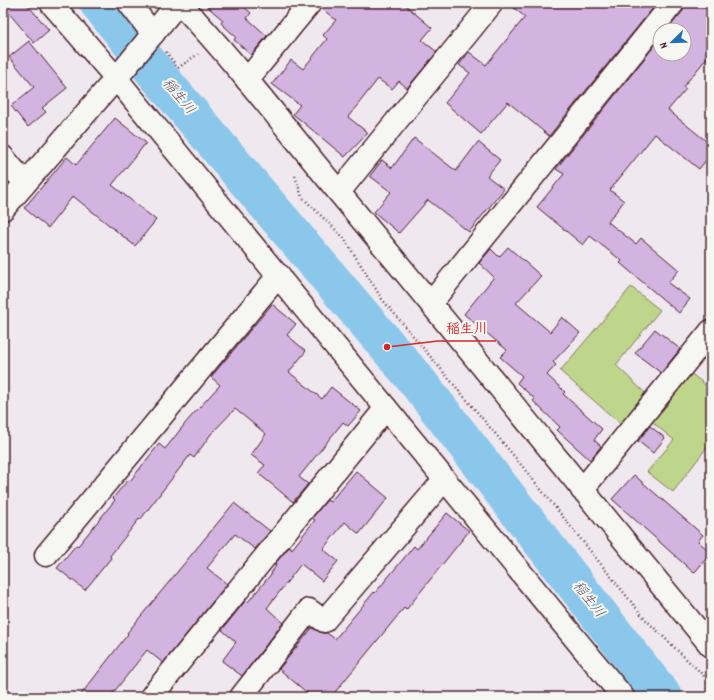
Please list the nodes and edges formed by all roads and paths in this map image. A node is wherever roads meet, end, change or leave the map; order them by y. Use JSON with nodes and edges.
{"nodes":[{"id":1,"x":51,"y":3,"type":"edge"},
{"id":2,"x":129,"y":3,"type":"edge"},
{"id":3,"x":179,"y":3,"type":"edge"},
{"id":4,"x":310,"y":3,"type":"edge"},
{"id":5,"x":492,"y":3,"type":"edge"},
{"id":6,"x":673,"y":3,"type":"edge"},
{"id":7,"x":151,"y":36,"type":"junction"},
{"id":8,"x":201,"y":52,"type":"dead end"},
{"id":9,"x":120,"y":73,"type":"junction"},
{"id":10,"x":247,"y":80,"type":"junction"},
{"id":11,"x":3,"y":157,"type":"edge"},
{"id":12,"x":294,"y":174,"type":"dead end"},
{"id":13,"x":25,"y":183,"type":"junction"},
{"id":14,"x":339,"y":192,"type":"junction"},
{"id":15,"x":3,"y":209,"type":"edge"},
{"id":16,"x":279,"y":276,"type":"junction"},
{"id":17,"x":431,"y":303,"type":"junction"},
{"id":18,"x":711,"y":331,"type":"edge"},
{"id":19,"x":386,"y":408,"type":"junction"},
{"id":20,"x":444,"y":480,"type":"junction"},
{"id":21,"x":582,"y":490,"type":"junction"},
{"id":22,"x":46,"y":555,"type":"dead end"},
{"id":23,"x":711,"y":646,"type":"edge"},
{"id":24,"x":711,"y":686,"type":"edge"},
{"id":25,"x":151,"y":697,"type":"edge"},
{"id":26,"x":241,"y":697,"type":"edge"},
{"id":27,"x":623,"y":697,"type":"edge"}],
"edges":[{"from":1,"to":9,"type":"street"},
{"from":2,"to":7,"type":"street"},
{"from":3,"to":7,"type":"street"},
{"from":3,"to":10,"type":"street"},
{"from":4,"to":10,"type":"street"},
{"from":5,"to":14,"type":"street"},
{"from":6,"to":17,"type":"street"},
{"from":7,"to":8,"type":"path"},
{"from":7,"to":9,"type":"street"},
{"from":9,"to":13,"type":"street"},
{"from":9,"to":16,"type":"street"},
{"from":10,"to":14,"type":"street"},
{"from":11,"to":13,"type":"street"},
{"from":12,"to":24,"type":"path"},
{"from":13,"to":15,"type":"street"},
{"from":14,"to":17,"type":"street"},
{"from":16,"to":19,"type":"street"},
{"from":16,"to":22,"type":"street"},
{"from":17,"to":21,"type":"street"},
{"from":18,"to":21,"type":"street"},
{"from":19,"to":20,"type":"street"},
{"from":19,"to":25,"type":"street"},
{"from":20,"to":26,"type":"street"},
{"from":20,"to":27,"type":"street"},
{"from":21,"to":23,"type":"street"}]}
